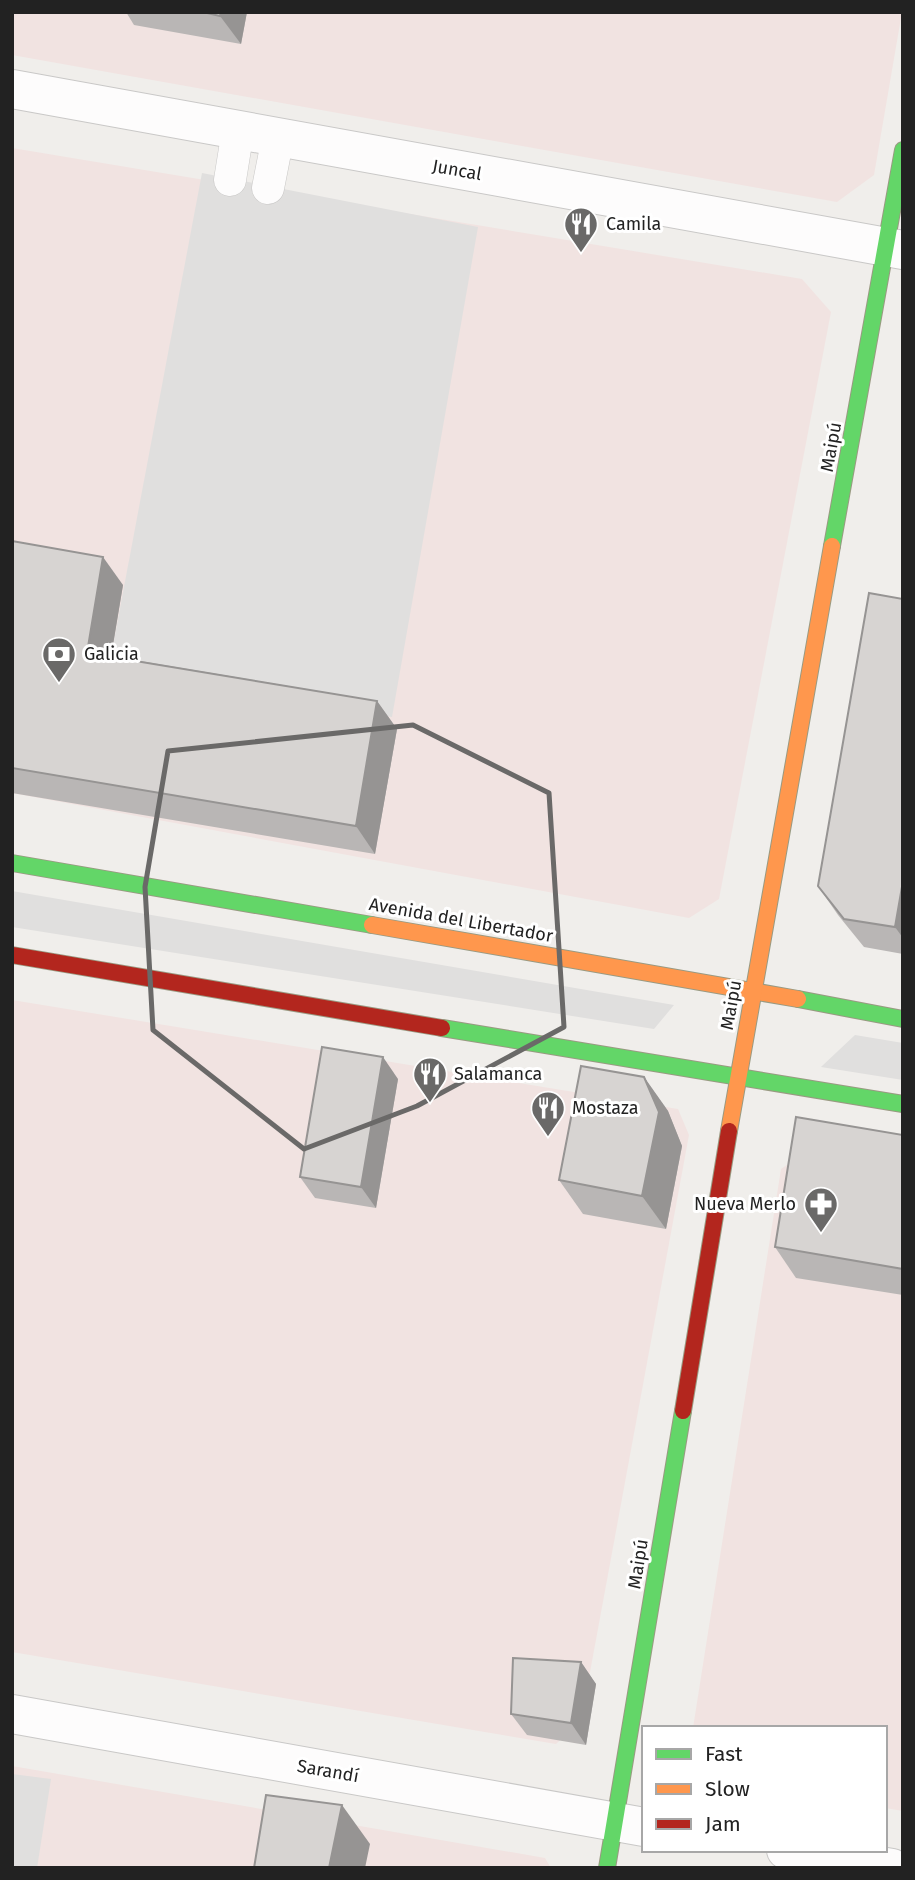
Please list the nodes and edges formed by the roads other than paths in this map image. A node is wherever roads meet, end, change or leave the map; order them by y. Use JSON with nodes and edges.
{"nodes":[{"id":1,"x":12,"y":89,"type":"edge"},
{"id":2,"x":238,"y":130,"type":"junction"},
{"id":3,"x":278,"y":137,"type":"junction"},
{"id":4,"x":903,"y":150,"type":"edge"},
{"id":5,"x":230,"y":180,"type":"dead end"},
{"id":6,"x":268,"y":188,"type":"dead end"},
{"id":7,"x":895,"y":249,"type":"edge"},
{"id":8,"x":12,"y":863,"type":"edge"},
{"id":9,"x":12,"y":955,"type":"edge"},
{"id":10,"x":754,"y":990,"type":"junction"},
{"id":11,"x":903,"y":1019,"type":"edge"},
{"id":12,"x":738,"y":1076,"type":"junction"},
{"id":13,"x":903,"y":1104,"type":"edge"},
{"id":14,"x":12,"y":1714,"type":"edge"},
{"id":15,"x":644,"y":1726,"type":"edge"},
{"id":16,"x":642,"y":1742,"type":"edge"},
{"id":17,"x":630,"y":1825,"type":"edge"},
{"id":18,"x":798,"y":1852,"type":"edge"},
{"id":19,"x":607,"y":1868,"type":"edge"},
{"id":20,"x":892,"y":1868,"type":"edge"}],
"edges":[{"from":1,"to":2,"type":"street","name":"Juncal"},
{"from":2,"to":3,"type":"street","name":"Juncal"},
{"from":2,"to":5,"type":"lane"},
{"from":3,"to":6,"type":"lane"},
{"from":3,"to":7,"type":"street","name":"Juncal"},
{"from":4,"to":7,"type":"main road","name":"Maipú"},
{"from":7,"to":10,"type":"main road","name":"Maipú"},
{"from":8,"to":10,"type":"main road","name":"Avenida del Libertador"},
{"from":9,"to":12,"type":"main road"},
{"from":10,"to":11,"type":"main road","name":"Avenida del Libertador"},
{"from":10,"to":12,"type":"main road","name":"Maipú"},
{"from":12,"to":13,"type":"main road"},
{"from":12,"to":15,"type":"main road","name":"Maipú"},
{"from":14,"to":17,"type":"street","name":"Sarandí"},
{"from":16,"to":17,"type":"main road","name":"Maipú"},
{"from":17,"to":19,"type":"main road","name":"Maipú"},
{"from":18,"to":20,"type":"street"}]}
